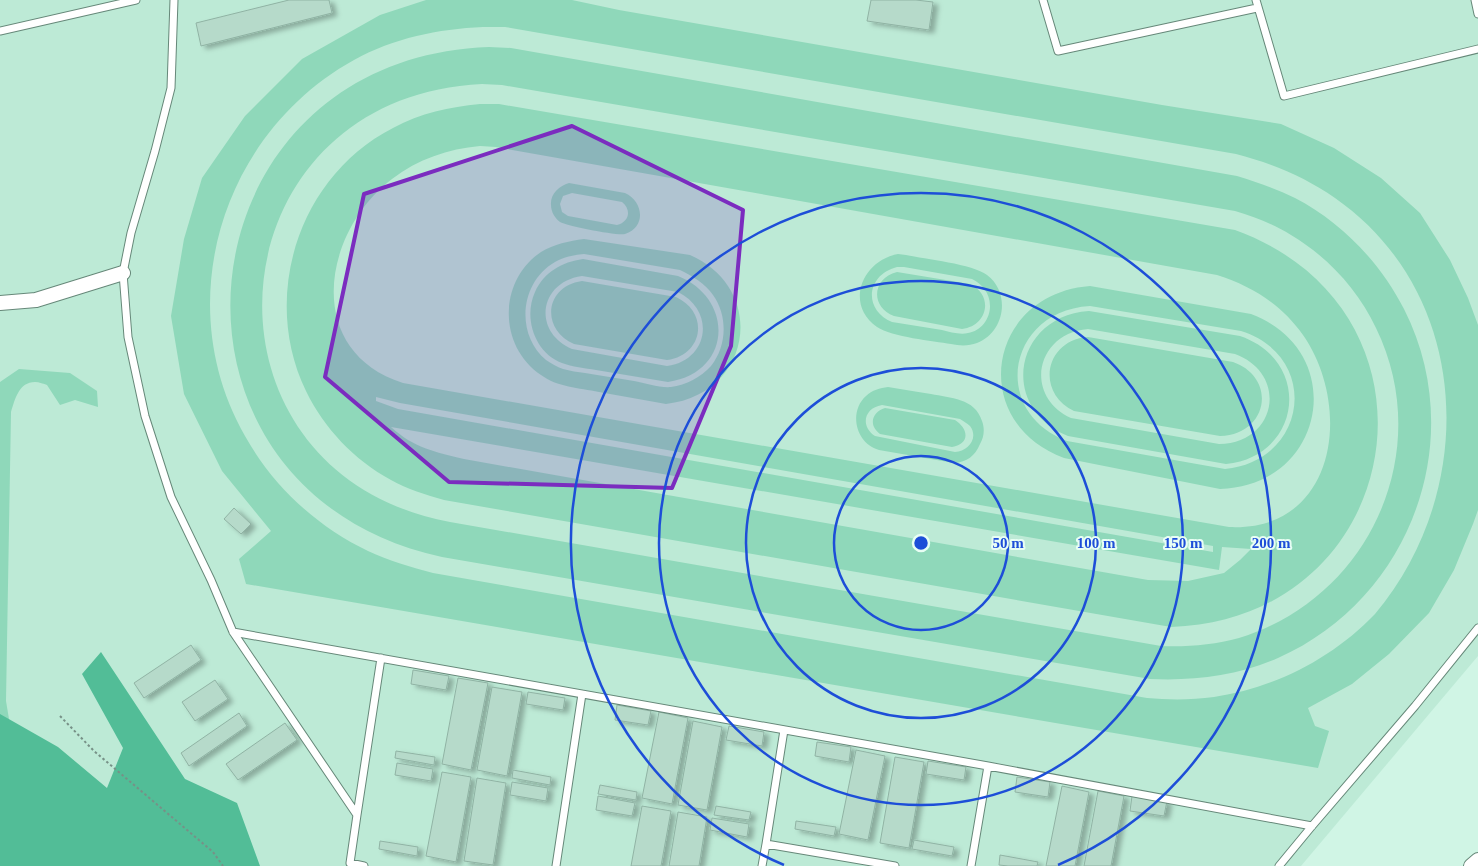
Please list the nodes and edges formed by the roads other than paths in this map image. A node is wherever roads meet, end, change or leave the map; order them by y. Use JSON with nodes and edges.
{"nodes":[{"id":1,"x":136,"y":0,"type":"edge"},
{"id":2,"x":174,"y":0,"type":"edge"},
{"id":3,"x":1043,"y":0,"type":"edge"},
{"id":4,"x":1256,"y":0,"type":"edge"},
{"id":5,"x":1475,"y":0,"type":"edge"},
{"id":6,"x":1257,"y":8,"type":"junction"},
{"id":7,"x":1478,"y":14,"type":"edge"},
{"id":8,"x":0,"y":31,"type":"edge"},
{"id":9,"x":1478,"y":49,"type":"edge"},
{"id":10,"x":123,"y":273,"type":"junction"},
{"id":11,"x":0,"y":303,"type":"edge"},
{"id":12,"x":1478,"y":628,"type":"edge"},
{"id":13,"x":232,"y":632,"type":"junction"},
{"id":14,"x":381,"y":658,"type":"junction"},
{"id":15,"x":582,"y":694,"type":"junction"},
{"id":16,"x":784,"y":730,"type":"junction"},
{"id":17,"x":988,"y":766,"type":"junction"},
{"id":18,"x":357,"y":815,"type":"junction"},
{"id":19,"x":1312,"y":826,"type":"junction"},
{"id":20,"x":766,"y":844,"type":"junction"},
{"id":21,"x":1478,"y":860,"type":"edge"},
{"id":22,"x":364,"y":866,"type":"edge"},
{"id":23,"x":556,"y":866,"type":"edge"},
{"id":24,"x":762,"y":866,"type":"edge"},
{"id":25,"x":895,"y":866,"type":"edge"},
{"id":26,"x":971,"y":866,"type":"edge"},
{"id":27,"x":1279,"y":866,"type":"edge"},
{"id":28,"x":1472,"y":866,"type":"edge"}],
"edges":[{"from":1,"to":8,"type":"lane"},
{"from":2,"to":10,"type":"lane"},
{"from":3,"to":6,"type":"lane"},
{"from":4,"to":6,"type":"lane"},
{"from":5,"to":7,"type":"lane"},
{"from":6,"to":9,"type":"lane"},
{"from":10,"to":11,"type":"street"},
{"from":10,"to":13,"type":"lane"},
{"from":12,"to":19,"type":"lane"},
{"from":13,"to":14,"type":"lane"},
{"from":13,"to":18,"type":"lane"},
{"from":14,"to":15,"type":"lane"},
{"from":14,"to":18,"type":"lane"},
{"from":15,"to":16,"type":"lane"},
{"from":15,"to":23,"type":"lane"},
{"from":16,"to":17,"type":"lane"},
{"from":16,"to":20,"type":"lane"},
{"from":17,"to":19,"type":"lane"},
{"from":17,"to":26,"type":"lane"},
{"from":18,"to":22,"type":"lane"},
{"from":19,"to":27,"type":"lane"},
{"from":20,"to":24,"type":"lane"},
{"from":20,"to":25,"type":"lane"},
{"from":21,"to":28,"type":"street"}]}
